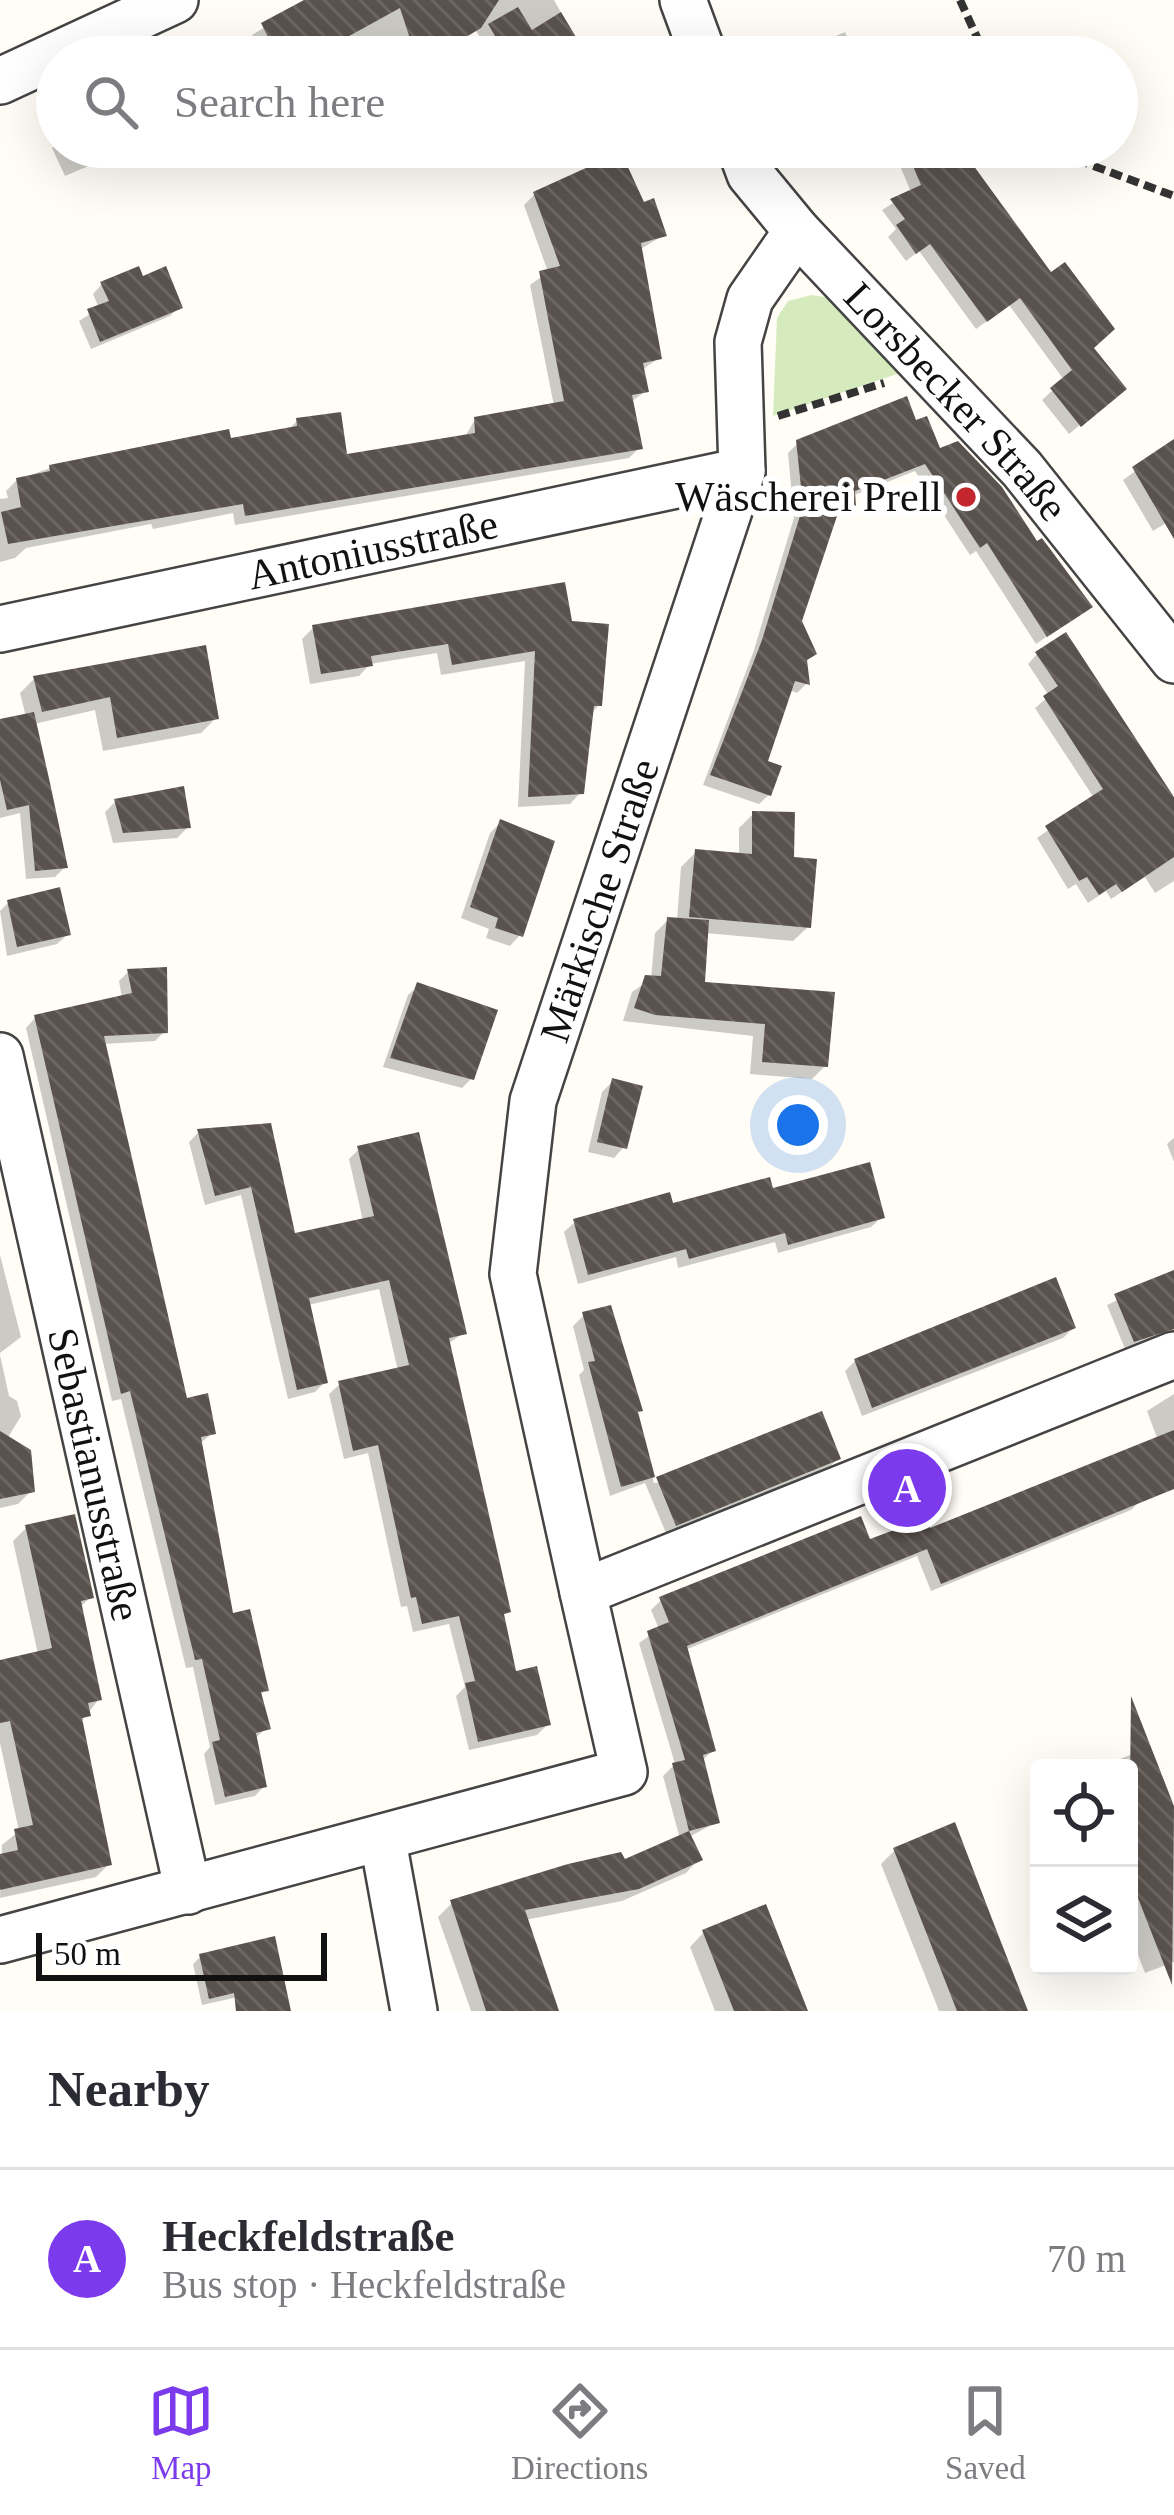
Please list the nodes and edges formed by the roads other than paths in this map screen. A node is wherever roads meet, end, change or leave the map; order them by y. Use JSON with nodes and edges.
{"nodes":[{"id":1,"x":176,"y":0,"type":"edge"},
{"id":2,"x":682,"y":0,"type":"edge"},
{"id":3,"x":98,"y":36,"type":"edge"},
{"id":4,"x":696,"y":36,"type":"edge"},
{"id":5,"x":36,"y":64,"type":"edge"},
{"id":6,"x":0,"y":81,"type":"edge"},
{"id":7,"x":748,"y":168,"type":"edge"},
{"id":8,"x":797,"y":231,"type":"junction"},
{"id":9,"x":742,"y":449,"type":"junction"},
{"id":10,"x":0,"y":629,"type":"edge"},
{"id":11,"x":1174,"y":660,"type":"edge"},
{"id":12,"x":0,"y":1056,"type":"edge"},
{"id":13,"x":1174,"y":1355,"type":"edge"},
{"id":14,"x":583,"y":1592,"type":"junction"},
{"id":15,"x":383,"y":1841,"type":"junction"},
{"id":16,"x":188,"y":1891,"type":"junction"},
{"id":17,"x":0,"y":1940,"type":"edge"},
{"id":18,"x":414,"y":2011,"type":"edge"}],
"edges":[{"from":1,"to":3,"type":"street"},
{"from":2,"to":4,"type":"street"},
{"from":5,"to":6,"type":"street"},
{"from":7,"to":8,"type":"street","name":"Lorsbecker Straße"},
{"from":8,"to":9,"type":"street","name":"Märkische Straße"},
{"from":8,"to":11,"type":"street","name":"Lorsbecker Straße"},
{"from":9,"to":10,"type":"street","name":"Antoniusstraße"},
{"from":9,"to":14,"type":"street","name":"Märkische Straße"},
{"from":12,"to":16,"type":"street","name":"Sebastianusstraße"},
{"from":13,"to":14,"type":"street"},
{"from":14,"to":15,"type":"street","name":"Märkische Straße"},
{"from":15,"to":16,"type":"street"},
{"from":15,"to":18,"type":"street"},
{"from":16,"to":17,"type":"street"}]}
